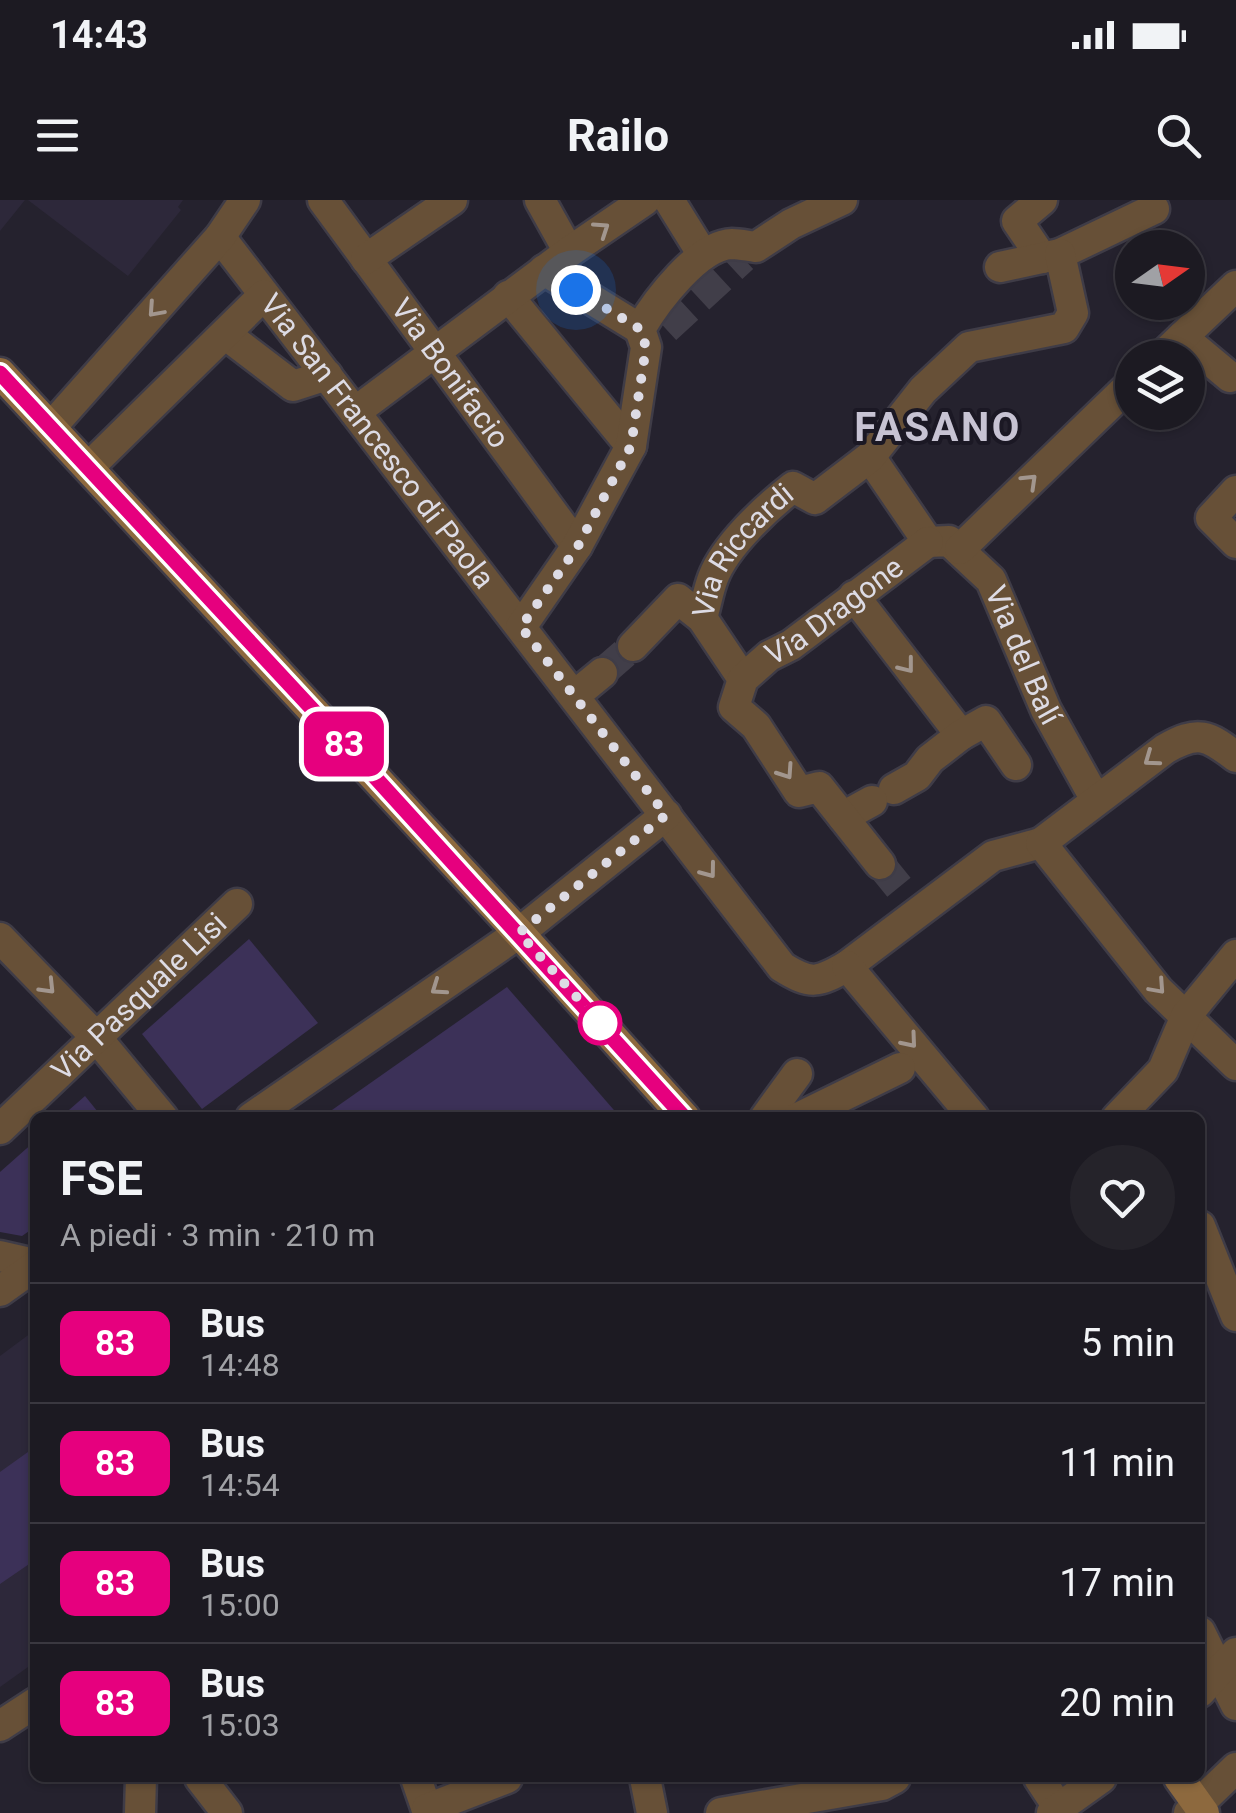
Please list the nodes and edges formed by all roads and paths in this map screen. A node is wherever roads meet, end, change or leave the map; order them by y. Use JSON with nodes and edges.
{"nodes":[{"id":1,"x":244,"y":200,"type":"edge"},
{"id":2,"x":323,"y":200,"type":"edge"},
{"id":3,"x":452,"y":200,"type":"edge"},
{"id":4,"x":540,"y":200,"type":"edge"},
{"id":5,"x":645,"y":200,"type":"edge"},
{"id":6,"x":669,"y":200,"type":"edge"},
{"id":7,"x":842,"y":200,"type":"edge"},
{"id":8,"x":1042,"y":200,"type":"edge"},
{"id":9,"x":1154,"y":209,"type":"dead end"},
{"id":10,"x":784,"y":212,"type":"edge"},
{"id":11,"x":220,"y":237,"type":"junction"},
{"id":12,"x":569,"y":252,"type":"junction"},
{"id":13,"x":702,"y":256,"type":"junction"},
{"id":14,"x":1051,"y":256,"type":"junction"},
{"id":15,"x":366,"y":260,"type":"junction"},
{"id":16,"x":1000,"y":266,"type":"dead end"},
{"id":17,"x":544,"y":270,"type":"junction"},
{"id":18,"x":1236,"y":286,"type":"edge"},
{"id":19,"x":264,"y":295,"type":"junction"},
{"id":20,"x":508,"y":296,"type":"junction"},
{"id":21,"x":225,"y":334,"type":"junction"},
{"id":22,"x":651,"y":335,"type":"junction"},
{"id":23,"x":1178,"y":340,"type":"edge"},
{"id":24,"x":435,"y":353,"type":"junction"},
{"id":25,"x":1205,"y":364,"type":"edge"},
{"id":26,"x":327,"y":375,"type":"junction"},
{"id":27,"x":1230,"y":377,"type":"dead end"},
{"id":28,"x":4,"y":386,"type":"edge"},
{"id":29,"x":1115,"y":399,"type":"edge"},
{"id":30,"x":355,"y":412,"type":"junction"},
{"id":31,"x":52,"y":426,"type":"junction"},
{"id":32,"x":631,"y":446,"type":"junction"},
{"id":33,"x":870,"y":456,"type":"junction"},
{"id":34,"x":89,"y":467,"type":"junction"},
{"id":35,"x":1236,"y":491,"type":"edge"},
{"id":36,"x":928,"y":542,"type":"junction"},
{"id":37,"x":1236,"y":542,"type":"edge"},
{"id":38,"x":578,"y":546,"type":"junction"},
{"id":39,"x":960,"y":549,"type":"junction"},
{"id":40,"x":854,"y":596,"type":"junction"},
{"id":41,"x":702,"y":618,"type":"junction"},
{"id":42,"x":521,"y":627,"type":"junction"},
{"id":43,"x":633,"y":646,"type":"tunnel mouth"},
{"id":44,"x":602,"y":672,"type":"tunnel mouth"},
{"id":45,"x":738,"y":693,"type":"junction"},
{"id":46,"x":574,"y":696,"type":"junction"},
{"id":47,"x":961,"y":735,"type":"junction"},
{"id":48,"x":1236,"y":757,"type":"edge"},
{"id":49,"x":1016,"y":765,"type":"dead end"},
{"id":50,"x":1096,"y":800,"type":"junction"},
{"id":51,"x":666,"y":815,"type":"junction"},
{"id":52,"x":843,"y":817,"type":"junction"},
{"id":53,"x":1041,"y":843,"type":"junction"},
{"id":54,"x":880,"y":864,"type":"tunnel mouth"},
{"id":55,"x":236,"y":904,"type":"dead end"},
{"id":56,"x":519,"y":933,"type":"junction"},
{"id":57,"x":0,"y":938,"type":"edge"},
{"id":58,"x":1236,"y":954,"type":"edge"},
{"id":59,"x":847,"y":966,"type":"junction"},
{"id":60,"x":1186,"y":1016,"type":"junction"},
{"id":61,"x":96,"y":1036,"type":"junction"},
{"id":62,"x":1236,"y":1064,"type":"edge"},
{"id":63,"x":900,"y":1068,"type":"dead end"},
{"id":64,"x":797,"y":1074,"type":"dead end"},
{"id":65,"x":158,"y":1112,"type":"edge"},
{"id":66,"x":260,"y":1112,"type":"edge"},
{"id":67,"x":680,"y":1112,"type":"edge"},
{"id":68,"x":769,"y":1112,"type":"edge"},
{"id":69,"x":810,"y":1112,"type":"edge"},
{"id":70,"x":969,"y":1112,"type":"edge"},
{"id":71,"x":1126,"y":1112,"type":"edge"},
{"id":72,"x":0,"y":1128,"type":"edge"},
{"id":73,"x":1205,"y":1232,"type":"edge"},
{"id":74,"x":0,"y":1256,"type":"edge"},
{"id":75,"x":1227,"y":1257,"type":"edge"},
{"id":76,"x":30,"y":1264,"type":"edge"},
{"id":77,"x":30,"y":1269,"type":"edge"},
{"id":78,"x":0,"y":1291,"type":"edge"},
{"id":79,"x":1236,"y":1316,"type":"edge"},
{"id":80,"x":1205,"y":1643,"type":"edge"},
{"id":81,"x":1219,"y":1672,"type":"edge"},
{"id":82,"x":1236,"y":1705,"type":"edge"},
{"id":83,"x":30,"y":1706,"type":"edge"},
{"id":84,"x":0,"y":1726,"type":"edge"},
{"id":85,"x":1236,"y":1768,"type":"edge"},
{"id":86,"x":141,"y":1782,"type":"edge"},
{"id":87,"x":203,"y":1782,"type":"edge"},
{"id":88,"x":417,"y":1782,"type":"edge"},
{"id":89,"x":497,"y":1782,"type":"edge"},
{"id":90,"x":647,"y":1782,"type":"edge"},
{"id":91,"x":888,"y":1782,"type":"edge"},
{"id":92,"x":1041,"y":1782,"type":"edge"},
{"id":93,"x":1096,"y":1782,"type":"edge"},
{"id":94,"x":1181,"y":1782,"type":"edge"},
{"id":95,"x":784,"y":1789,"type":"edge"},
{"id":96,"x":428,"y":1811,"type":"edge"},
{"id":97,"x":1058,"y":1811,"type":"edge"},
{"id":98,"x":1197,"y":1811,"type":"edge"},
{"id":99,"x":140,"y":1813,"type":"edge"},
{"id":100,"x":227,"y":1813,"type":"edge"},
{"id":101,"x":652,"y":1813,"type":"edge"},
{"id":102,"x":721,"y":1813,"type":"edge"}],
"edges":[{"from":1,"to":11,"type":"street"},
{"from":2,"to":15,"type":"street","name":"Via Bonifacio"},
{"from":3,"to":15,"type":"street"},
{"from":4,"to":12,"type":"street"},
{"from":12,"to":5,"type":"street","one_way":true},
{"from":6,"to":13,"type":"street"},
{"from":7,"to":10,"type":"street"},
{"from":8,"to":14,"type":"street"},
{"from":9,"to":14,"type":"street"},
{"from":10,"to":13,"type":"street"},
{"from":11,"to":19,"type":"street","name":"Via San Francesco di Paola"},
{"from":11,"to":31,"type":"street","one_way":true},
{"from":12,"to":17,"type":"street"},
{"from":13,"to":22,"type":"street"},
{"from":14,"to":16,"type":"street"},
{"from":14,"to":33,"type":"street"},
{"from":15,"to":24,"type":"street","name":"Via Bonifacio"},
{"from":17,"to":20,"type":"street"},
{"from":17,"to":22,"type":"street"},
{"from":18,"to":23,"type":"street"},
{"from":19,"to":21,"type":"street"},
{"from":19,"to":26,"type":"street","name":"Via San Francesco di Paola"},
{"from":20,"to":24,"type":"street"},
{"from":20,"to":32,"type":"street"},
{"from":21,"to":26,"type":"street"},
{"from":21,"to":34,"type":"street"},
{"from":22,"to":32,"type":"street"},
{"from":24,"to":30,"type":"street"},
{"from":24,"to":38,"type":"street","name":"Via Bonifacio"},
{"from":25,"to":27,"type":"street"},
{"from":26,"to":30,"type":"street","name":"Via San Francesco di Paola"},
{"from":28,"to":31,"type":"street"},
{"from":39,"to":29,"type":"street","one_way":true},
{"from":30,"to":42,"type":"street","name":"Via San Francesco di Paola"},
{"from":31,"to":34,"type":"street"},
{"from":32,"to":38,"type":"street"},
{"from":33,"to":36,"type":"street"},
{"from":33,"to":41,"type":"street","name":"Via Riccardi"},
{"from":34,"to":56,"type":"street"},
{"from":35,"to":37,"type":"street"},
{"from":36,"to":39,"type":"street"},
{"from":36,"to":40,"type":"street","name":"Via Dragone"},
{"from":38,"to":42,"type":"street"},
{"from":39,"to":50,"type":"street","name":"Via del Balí"},
{"from":40,"to":45,"type":"street","name":"Via Dragone"},
{"from":40,"to":47,"type":"street","one_way":true},
{"from":41,"to":43,"type":"street","name":"Via Riccardi"},
{"from":41,"to":45,"type":"street"},
{"from":42,"to":46,"type":"street","name":"Via San Francesco di Paola"},
{"from":44,"to":46,"type":"street"},
{"from":45,"to":52,"type":"street","one_way":true},
{"from":46,"to":51,"type":"street","name":"Via San Francesco di Paola"},
{"from":47,"to":49,"type":"street"},
{"from":47,"to":52,"type":"street"},
{"from":48,"to":50,"type":"street","one_way":true},
{"from":50,"to":53,"type":"street"},
{"from":51,"to":56,"type":"street"},
{"from":51,"to":59,"type":"street","name":"Via San Francesco di Paola","one_way":true},
{"from":52,"to":54,"type":"street"},
{"from":53,"to":59,"type":"street"},
{"from":53,"to":60,"type":"street","one_way":true},
{"from":55,"to":61,"type":"street","name":"Via Pasquale Lisi"},
{"from":56,"to":66,"type":"street","one_way":true},
{"from":56,"to":67,"type":"street"},
{"from":57,"to":61,"type":"street","one_way":true},
{"from":58,"to":60,"type":"street"},
{"from":59,"to":70,"type":"street","one_way":true},
{"from":60,"to":62,"type":"street"},
{"from":60,"to":71,"type":"street"},
{"from":61,"to":65,"type":"street"},
{"from":61,"to":72,"type":"street","name":"Via Pasquale Lisi"},
{"from":63,"to":69,"type":"street"},
{"from":64,"to":68,"type":"street"},
{"from":73,"to":75,"type":"street"},
{"from":74,"to":76,"type":"street"},
{"from":75,"to":79,"type":"street"},
{"from":77,"to":78,"type":"street"},
{"from":80,"to":81,"type":"street"},
{"from":81,"to":82,"type":"street"},
{"from":83,"to":84,"type":"street"},
{"from":85,"to":98,"type":"street"},
{"from":86,"to":99,"type":"street"},
{"from":87,"to":100,"type":"street"},
{"from":88,"to":96,"type":"street"},
{"from":89,"to":96,"type":"street"},
{"from":90,"to":101,"type":"street"},
{"from":91,"to":95,"type":"street"},
{"from":92,"to":97,"type":"street"},
{"from":93,"to":97,"type":"street"},
{"from":94,"to":98,"type":"street"},
{"from":95,"to":102,"type":"street"}]}
